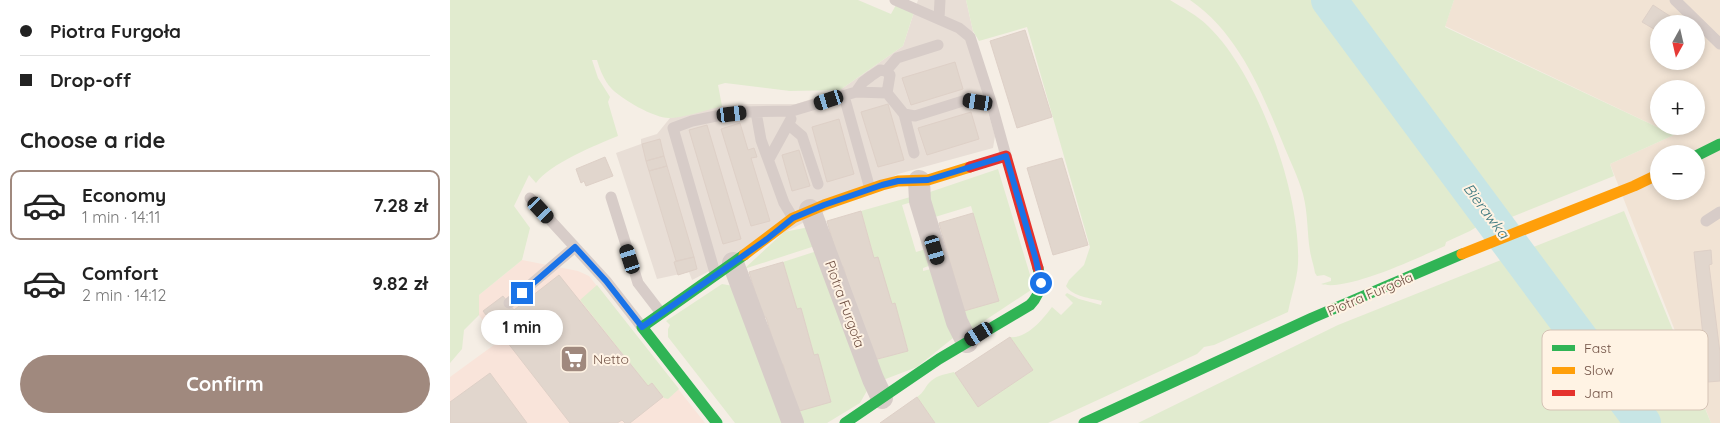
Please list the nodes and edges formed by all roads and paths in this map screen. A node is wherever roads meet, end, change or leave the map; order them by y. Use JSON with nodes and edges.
{"nodes":[{"id":1,"x":897,"y":0,"type":"edge"},
{"id":2,"x":940,"y":0,"type":"edge"},
{"id":3,"x":1675,"y":0,"type":"edge"},
{"id":4,"x":939,"y":19,"type":"junction"},
{"id":5,"x":1720,"y":44,"type":"edge"},
{"id":6,"x":938,"y":46,"type":"dead end"},
{"id":7,"x":886,"y":71,"type":"junction"},
{"id":8,"x":856,"y":92,"type":"junction"},
{"id":9,"x":887,"y":93,"type":"junction"},
{"id":10,"x":844,"y":96,"type":"junction"},
{"id":11,"x":991,"y":102,"type":"junction"},
{"id":12,"x":792,"y":111,"type":"junction"},
{"id":13,"x":756,"y":112,"type":"junction"},
{"id":14,"x":904,"y":114,"type":"junction"},
{"id":15,"x":789,"y":125,"type":"junction"},
{"id":16,"x":1720,"y":144,"type":"edge"},
{"id":17,"x":1705,"y":152,"type":"edge"},
{"id":18,"x":914,"y":153,"type":"dead end"},
{"id":19,"x":1006,"y":156,"type":"junction"},
{"id":20,"x":769,"y":159,"type":"junction"},
{"id":21,"x":1650,"y":178,"type":"edge"},
{"id":22,"x":919,"y":181,"type":"junction"},
{"id":23,"x":818,"y":184,"type":"dead end"},
{"id":24,"x":870,"y":189,"type":"junction"},
{"id":25,"x":611,"y":197,"type":"dead end"},
{"id":26,"x":530,"y":198,"type":"dead end"},
{"id":27,"x":1720,"y":212,"type":"edge"},
{"id":28,"x":801,"y":214,"type":"junction"},
{"id":29,"x":1706,"y":221,"type":"dead end"},
{"id":30,"x":575,"y":247,"type":"junction"},
{"id":31,"x":724,"y":269,"type":"junction"},
{"id":32,"x":509,"y":303,"type":"dead end"},
{"id":33,"x":661,"y":312,"type":"junction"},
{"id":34,"x":642,"y":327,"type":"junction"},
{"id":35,"x":967,"y":342,"type":"junction"},
{"id":36,"x":882,"y":398,"type":"junction"},
{"id":37,"x":717,"y":423,"type":"edge"},
{"id":38,"x":793,"y":423,"type":"edge"},
{"id":39,"x":845,"y":423,"type":"edge"},
{"id":40,"x":1084,"y":423,"type":"edge"}],
"edges":[{"from":1,"to":4,"type":"lane"},
{"from":2,"to":4,"type":"lane"},
{"from":3,"to":5,"type":"lane"},
{"from":4,"to":11,"type":"lane"},
{"from":6,"to":7,"type":"lane"},
{"from":7,"to":8,"type":"lane"},
{"from":7,"to":9,"type":"lane"},
{"from":8,"to":9,"type":"lane"},
{"from":8,"to":10,"type":"lane"},
{"from":9,"to":14,"type":"lane"},
{"from":10,"to":12,"type":"lane"},
{"from":10,"to":24,"type":"lane"},
{"from":11,"to":14,"type":"lane"},
{"from":11,"to":19,"type":"lane"},
{"from":12,"to":13,"type":"lane"},
{"from":12,"to":15,"type":"lane"},
{"from":13,"to":20,"type":"lane"},
{"from":13,"to":31,"type":"lane"},
{"from":14,"to":18,"type":"lane"},
{"from":15,"to":20,"type":"lane"},
{"from":15,"to":23,"type":"lane"},
{"from":16,"to":17,"type":"street"},
{"from":19,"to":22,"type":"street"},
{"from":19,"to":35,"type":"street"},
{"from":20,"to":28,"type":"lane"},
{"from":21,"to":40,"type":"street","name":"Piotra Furgoła"},
{"from":22,"to":24,"type":"street"},
{"from":22,"to":35,"type":"street"},
{"from":24,"to":28,"type":"street"},
{"from":25,"to":33,"type":"lane"},
{"from":26,"to":30,"type":"lane"},
{"from":27,"to":29,"type":"lane"},
{"from":28,"to":31,"type":"street"},
{"from":28,"to":36,"type":"street","name":"Piotra Furgoła"},
{"from":30,"to":32,"type":"lane"},
{"from":30,"to":34,"type":"lane"},
{"from":31,"to":33,"type":"street"},
{"from":31,"to":38,"type":"street"},
{"from":33,"to":34,"type":"street"},
{"from":34,"to":37,"type":"street"},
{"from":35,"to":36,"type":"street"},
{"from":36,"to":39,"type":"street"}]}
